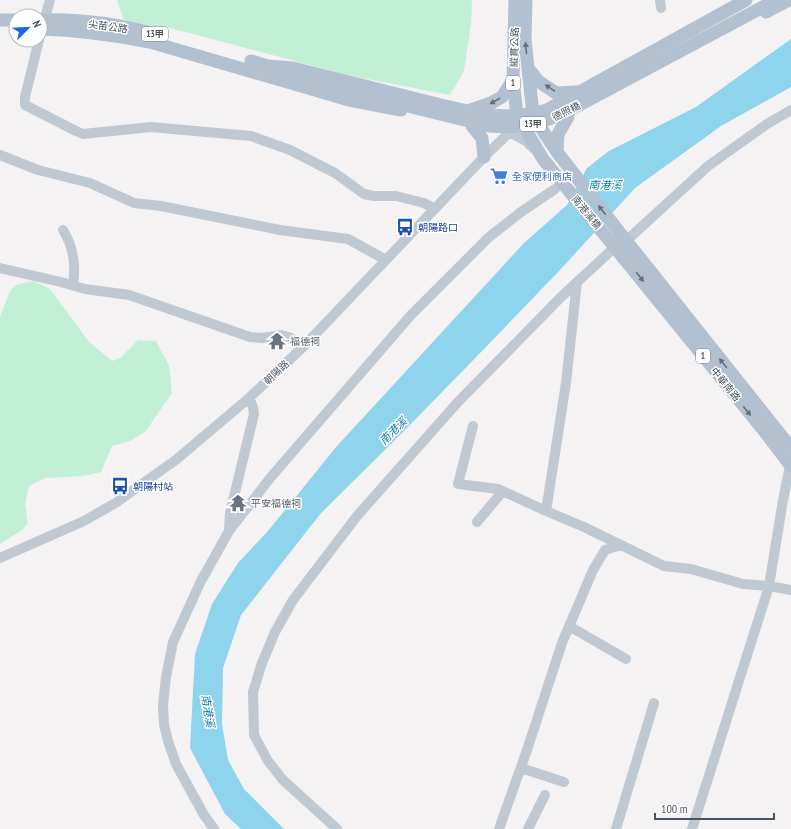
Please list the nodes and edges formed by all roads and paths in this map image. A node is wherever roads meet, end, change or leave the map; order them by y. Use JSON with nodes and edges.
{"nodes":[{"id":1,"x":515,"y":0,"type":"edge"},
{"id":2,"x":526,"y":0,"type":"edge"},
{"id":3,"x":746,"y":0,"type":"edge"},
{"id":4,"x":766,"y":0,"type":"edge"},
{"id":5,"x":776,"y":0,"type":"edge"},
{"id":6,"x":789,"y":0,"type":"edge"},
{"id":7,"x":48,"y":29,"type":"edge"},
{"id":8,"x":36,"y":48,"type":"edge"},
{"id":9,"x":528,"y":68,"type":"junction"},
{"id":10,"x":267,"y":70,"type":"junction"},
{"id":11,"x":513,"y":80,"type":"junction"},
{"id":12,"x":578,"y":92,"type":"junction"},
{"id":13,"x":791,"y":110,"type":"edge"},
{"id":14,"x":468,"y":111,"type":"junction"},
{"id":15,"x":533,"y":114,"type":"junction"},
{"id":16,"x":568,"y":117,"type":"junction"},
{"id":17,"x":521,"y":122,"type":"junction"},
{"id":18,"x":472,"y":126,"type":"junction"},
{"id":19,"x":541,"y":128,"type":"junction"},
{"id":20,"x":509,"y":132,"type":"junction"},
{"id":21,"x":557,"y":152,"type":"junction"},
{"id":22,"x":0,"y":155,"type":"edge"},
{"id":23,"x":484,"y":156,"type":"junction"},
{"id":24,"x":543,"y":159,"type":"junction"},
{"id":25,"x":555,"y":189,"type":"dead end"},
{"id":26,"x":435,"y":208,"type":"junction"},
{"id":27,"x":63,"y":230,"type":"dead end"},
{"id":28,"x":618,"y":241,"type":"junction"},
{"id":29,"x":386,"y":260,"type":"junction"},
{"id":30,"x":0,"y":268,"type":"edge"},
{"id":31,"x":577,"y":282,"type":"junction"},
{"id":32,"x":73,"y":285,"type":"junction"},
{"id":33,"x":304,"y":346,"type":"junction"},
{"id":34,"x":249,"y":398,"type":"junction"},
{"id":35,"x":473,"y":426,"type":"dead end"},
{"id":36,"x":791,"y":448,"type":"edge"},
{"id":37,"x":791,"y":466,"type":"edge"},
{"id":38,"x":503,"y":491,"type":"junction"},
{"id":39,"x":546,"y":510,"type":"junction"},
{"id":40,"x":477,"y":522,"type":"dead end"},
{"id":41,"x":229,"y":531,"type":"junction"},
{"id":42,"x":621,"y":545,"type":"junction"},
{"id":43,"x":0,"y":558,"type":"edge"},
{"id":44,"x":770,"y":586,"type":"junction"},
{"id":45,"x":791,"y":590,"type":"edge"},
{"id":46,"x":569,"y":626,"type":"junction"},
{"id":47,"x":626,"y":659,"type":"dead end"},
{"id":48,"x":654,"y":703,"type":"dead end"},
{"id":49,"x":521,"y":768,"type":"junction"},
{"id":50,"x":564,"y":782,"type":"dead end"},
{"id":51,"x":545,"y":795,"type":"dead end"},
{"id":52,"x":214,"y":829,"type":"edge"},
{"id":53,"x":337,"y":829,"type":"edge"},
{"id":54,"x":499,"y":829,"type":"edge"},
{"id":55,"x":528,"y":829,"type":"edge"},
{"id":56,"x":616,"y":829,"type":"edge"},
{"id":57,"x":692,"y":829,"type":"edge"}],
"edges":[{"from":1,"to":11,"type":"main road","name":"縱貫公路","number":"1"},
{"from":9,"to":2,"type":"main road","name":"縱貫公路","number":"1","one_way":true},
{"from":3,"to":12,"type":"main road"},
{"from":4,"to":10,"type":"main road","name":"德照橋","number":"13甲"},
{"from":5,"to":10,"type":"main road","name":"德照橋","number":"13甲","bridge":true},
{"from":6,"to":16,"type":"main road"},
{"from":7,"to":10,"type":"main road","name":"尖苗公路","number":"13甲"},
{"from":8,"to":26,"type":"street"},
{"from":12,"to":9,"type":"main road","one_way":true},
{"from":9,"to":15,"type":"main road","name":"縱貫公路","number":"1"},
{"from":10,"to":14,"type":"main road"},
{"from":10,"to":18,"type":"main road"},
{"from":11,"to":14,"type":"main road","one_way":true},
{"from":11,"to":17,"type":"main road","name":"縱貫公路","number":"1"},
{"from":12,"to":15,"type":"main road"},
{"from":13,"to":28,"type":"street"},
{"from":14,"to":17,"type":"main road"},
{"from":15,"to":17,"type":"main road"},
{"from":15,"to":19,"type":"main road","name":"縱貫公路","number":"1"},
{"from":16,"to":19,"type":"main road"},
{"from":16,"to":21,"type":"main road"},
{"from":17,"to":19,"type":"main road"},
{"from":17,"to":20,"type":"main road"},
{"from":17,"to":24,"type":"main road","name":"縱貫公路","number":"1"},
{"from":18,"to":20,"type":"main road"},
{"from":18,"to":23,"type":"main road"},
{"from":19,"to":21,"type":"main road","name":"縱貫公路","number":"1"},
{"from":20,"to":23,"type":"street","name":"朝陽路"},
{"from":20,"to":24,"type":"street"},
{"from":28,"to":21,"type":"main road","name":"南港溪橋","number":"1","one_way":true},
{"from":22,"to":29,"type":"street"},
{"from":23,"to":26,"type":"street","name":"朝陽路"},
{"from":24,"to":28,"type":"main road","name":"南港溪橋","number":"1"},
{"from":25,"to":41,"type":"street"},
{"from":26,"to":29,"type":"street","name":"朝陽路"},
{"from":27,"to":32,"type":"street"},
{"from":28,"to":31,"type":"street"},
{"from":36,"to":28,"type":"main road","name":"中華南路","number":"1","one_way":true},
{"from":28,"to":37,"type":"main road","name":"中華南路","number":"1","one_way":true},
{"from":29,"to":33,"type":"street","name":"朝陽路"},
{"from":30,"to":32,"type":"street"},
{"from":31,"to":39,"type":"street"},
{"from":31,"to":53,"type":"street"},
{"from":32,"to":33,"type":"street"},
{"from":33,"to":34,"type":"street","name":"朝陽路"},
{"from":34,"to":41,"type":"street"},
{"from":34,"to":43,"type":"street","name":"朝陽路"},
{"from":35,"to":38,"type":"street"},
{"from":37,"to":44,"type":"street"},
{"from":38,"to":39,"type":"street"},
{"from":38,"to":40,"type":"street"},
{"from":39,"to":42,"type":"street"},
{"from":41,"to":52,"type":"street"},
{"from":42,"to":44,"type":"street"},
{"from":42,"to":46,"type":"street"},
{"from":44,"to":45,"type":"street"},
{"from":44,"to":57,"type":"street"},
{"from":46,"to":47,"type":"street"},
{"from":46,"to":49,"type":"street"},
{"from":48,"to":56,"type":"street"},
{"from":49,"to":50,"type":"street"},
{"from":49,"to":54,"type":"street"},
{"from":51,"to":55,"type":"street"}]}
